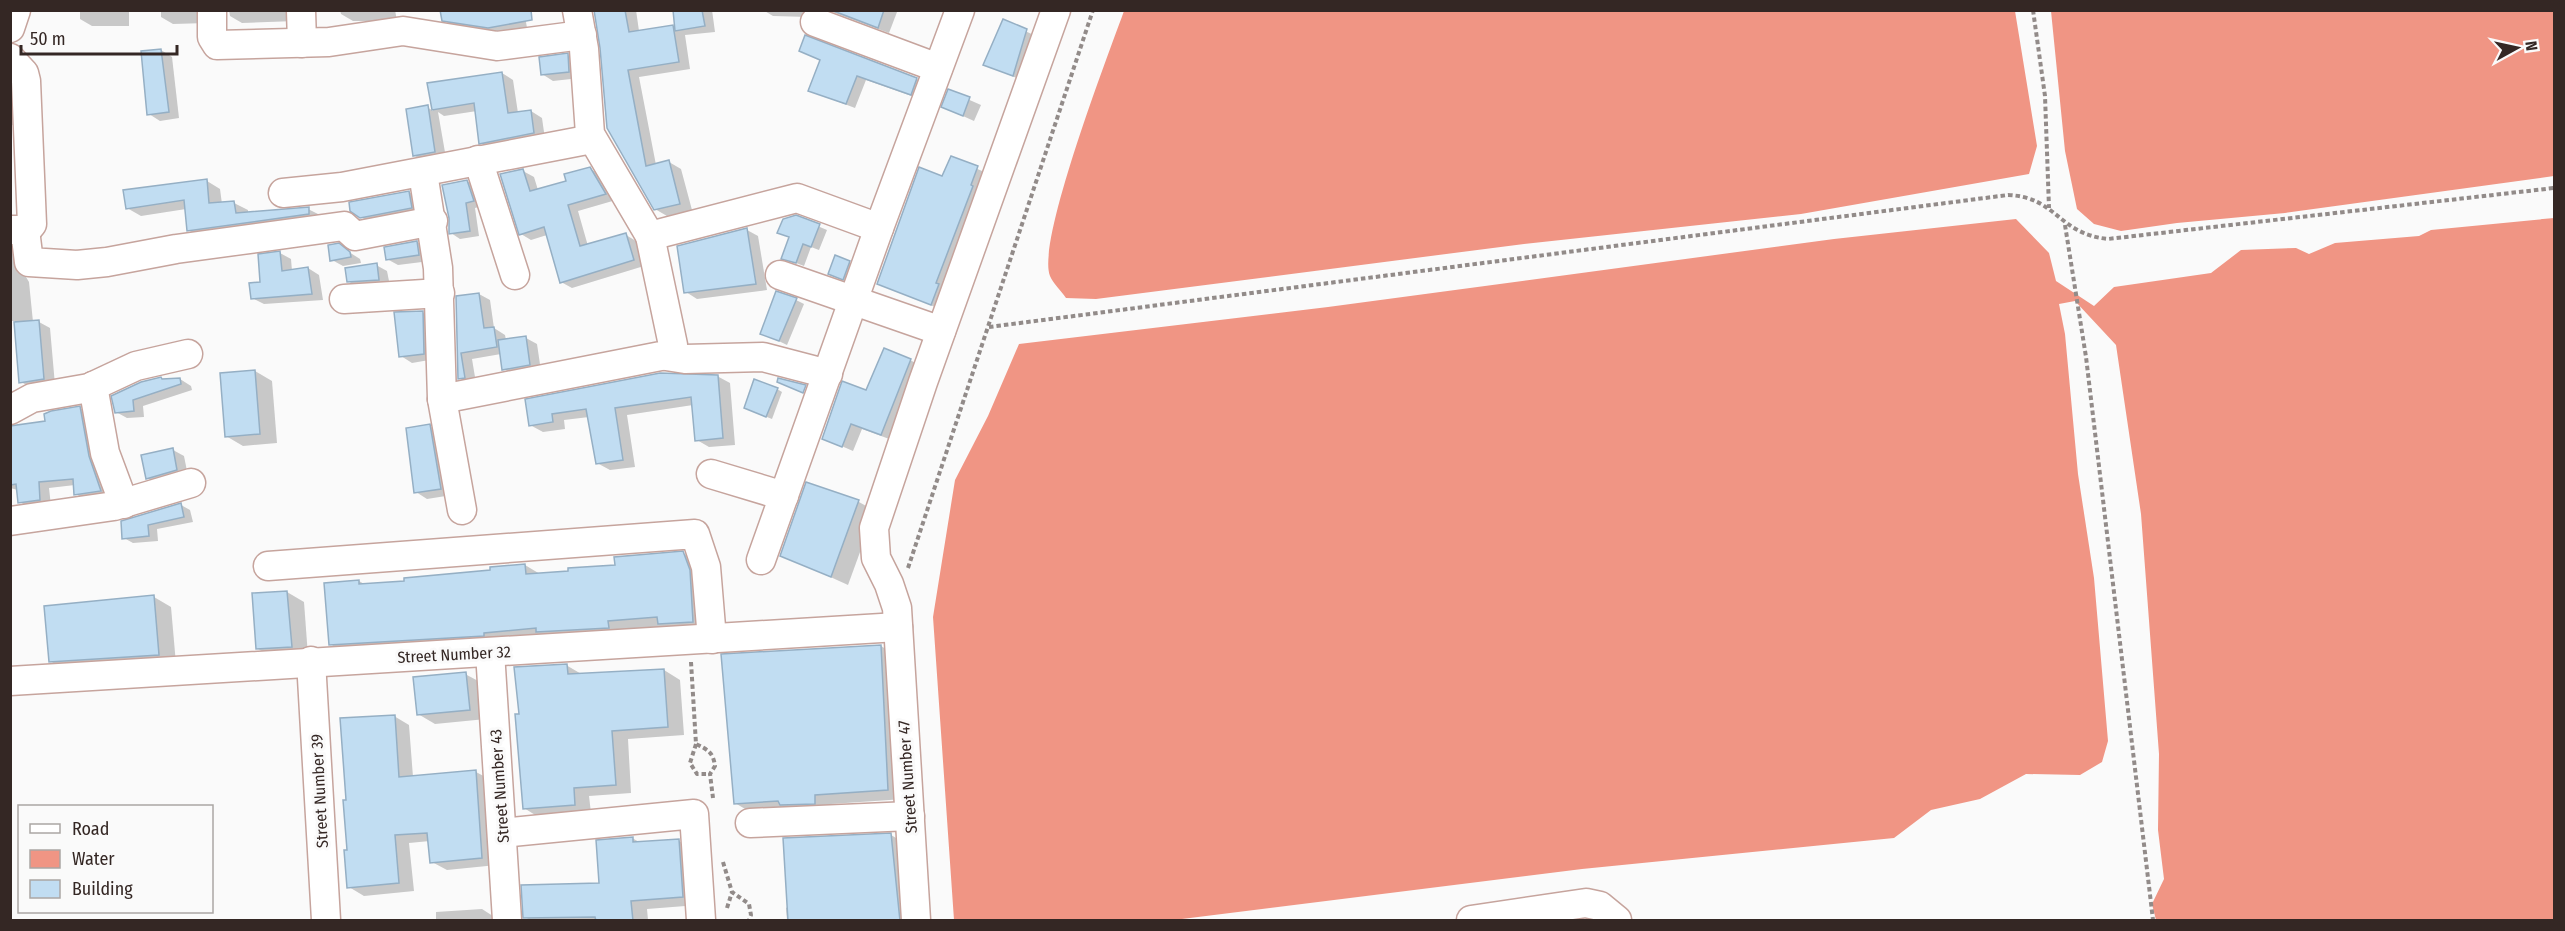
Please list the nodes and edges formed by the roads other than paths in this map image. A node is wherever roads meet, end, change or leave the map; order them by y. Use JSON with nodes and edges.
{"nodes":[{"id":1,"x":16,"y":10,"type":"edge"},
{"id":2,"x":212,"y":10,"type":"edge"},
{"id":3,"x":301,"y":10,"type":"edge"},
{"id":4,"x":960,"y":10,"type":"edge"},
{"id":5,"x":1056,"y":10,"type":"edge"},
{"id":6,"x":815,"y":22,"type":"dead end"},
{"id":7,"x":580,"y":23,"type":"edge"},
{"id":8,"x":10,"y":28,"type":"edge"},
{"id":9,"x":302,"y":43,"type":"junction"},
{"id":10,"x":10,"y":58,"type":"edge"},
{"id":11,"x":938,"y":68,"type":"junction"},
{"id":12,"x":592,"y":139,"type":"junction"},
{"id":13,"x":478,"y":160,"type":"junction"},
{"id":14,"x":423,"y":173,"type":"junction"},
{"id":15,"x":283,"y":193,"type":"dead end"},
{"id":16,"x":433,"y":222,"type":"junction"},
{"id":17,"x":879,"y":228,"type":"junction"},
{"id":18,"x":18,"y":230,"type":"edge"},
{"id":19,"x":650,"y":236,"type":"junction"},
{"id":20,"x":515,"y":275,"type":"dead end"},
{"id":21,"x":780,"y":275,"type":"dead end"},
{"id":22,"x":440,"y":293,"type":"junction"},
{"id":23,"x":344,"y":299,"type":"dead end"},
{"id":24,"x":854,"y":300,"type":"junction"},
{"id":25,"x":941,"y":331,"type":"junction"},
{"id":26,"x":188,"y":354,"type":"dead end"},
{"id":27,"x":666,"y":356,"type":"junction"},
{"id":28,"x":828,"y":374,"type":"junction"},
{"id":29,"x":93,"y":386,"type":"junction"},
{"id":30,"x":442,"y":399,"type":"junction"},
{"id":31,"x":10,"y":410,"type":"edge"},
{"id":32,"x":711,"y":474,"type":"dead end"},
{"id":33,"x":191,"y":483,"type":"dead end"},
{"id":34,"x":784,"y":496,"type":"junction"},
{"id":35,"x":124,"y":504,"type":"junction"},
{"id":36,"x":462,"y":510,"type":"dead end"},
{"id":37,"x":10,"y":521,"type":"edge"},
{"id":38,"x":761,"y":560,"type":"dead end"},
{"id":39,"x":268,"y":566,"type":"dead end"},
{"id":40,"x":898,"y":623,"type":"junction"},
{"id":41,"x":701,"y":639,"type":"junction"},
{"id":42,"x":490,"y":652,"type":"junction"},
{"id":43,"x":311,"y":661,"type":"junction"},
{"id":44,"x":10,"y":681,"type":"edge"},
{"id":45,"x":910,"y":816,"type":"junction"},
{"id":46,"x":750,"y":823,"type":"dead end"},
{"id":47,"x":502,"y":833,"type":"junction"},
{"id":48,"x":713,"y":918,"type":"edge"},
{"id":49,"x":326,"y":921,"type":"edge"},
{"id":50,"x":507,"y":921,"type":"edge"},
{"id":51,"x":916,"y":921,"type":"edge"},
{"id":52,"x":1471,"y":921,"type":"edge"},
{"id":53,"x":1617,"y":921,"type":"edge"}],
"edges":[{"from":1,"to":8,"type":"street"},
{"from":2,"to":9,"type":"street"},
{"from":3,"to":9,"type":"street"},
{"from":4,"to":11,"type":"street"},
{"from":5,"to":25,"type":"street","name":"Street Number 47"},
{"from":6,"to":11,"type":"street"},
{"from":7,"to":9,"type":"street"},
{"from":7,"to":12,"type":"street"},
{"from":10,"to":18,"type":"street"},
{"from":11,"to":17,"type":"street"},
{"from":12,"to":13,"type":"street"},
{"from":12,"to":19,"type":"street"},
{"from":13,"to":14,"type":"street"},
{"from":13,"to":20,"type":"street"},
{"from":14,"to":15,"type":"street"},
{"from":14,"to":16,"type":"street"},
{"from":16,"to":18,"type":"street"},
{"from":16,"to":22,"type":"street"},
{"from":17,"to":19,"type":"street"},
{"from":17,"to":24,"type":"street"},
{"from":19,"to":27,"type":"street"},
{"from":21,"to":24,"type":"street"},
{"from":22,"to":23,"type":"street"},
{"from":22,"to":30,"type":"street"},
{"from":24,"to":25,"type":"street"},
{"from":24,"to":28,"type":"street"},
{"from":25,"to":40,"type":"street","name":"Street Number 47"},
{"from":26,"to":29,"type":"street"},
{"from":27,"to":28,"type":"street"},
{"from":27,"to":30,"type":"street"},
{"from":28,"to":34,"type":"street"},
{"from":29,"to":31,"type":"street"},
{"from":29,"to":35,"type":"street"},
{"from":30,"to":36,"type":"street"},
{"from":32,"to":34,"type":"street"},
{"from":33,"to":35,"type":"street"},
{"from":34,"to":38,"type":"street"},
{"from":35,"to":37,"type":"street"},
{"from":39,"to":41,"type":"street"},
{"from":40,"to":41,"type":"street","name":"Street Number 32"},
{"from":40,"to":45,"type":"street","name":"Street Number 47"},
{"from":41,"to":42,"type":"street","name":"Street Number 32"},
{"from":42,"to":43,"type":"street","name":"Street Number 32"},
{"from":42,"to":47,"type":"street","name":"Street Number 43"},
{"from":43,"to":44,"type":"street","name":"Street Number 32"},
{"from":43,"to":49,"type":"street","name":"Street Number 39"},
{"from":45,"to":46,"type":"street"},
{"from":45,"to":51,"type":"street","name":"Street Number 47"},
{"from":47,"to":48,"type":"street"},
{"from":47,"to":50,"type":"street","name":"Street Number 43"},
{"from":52,"to":53,"type":"street"}]}
